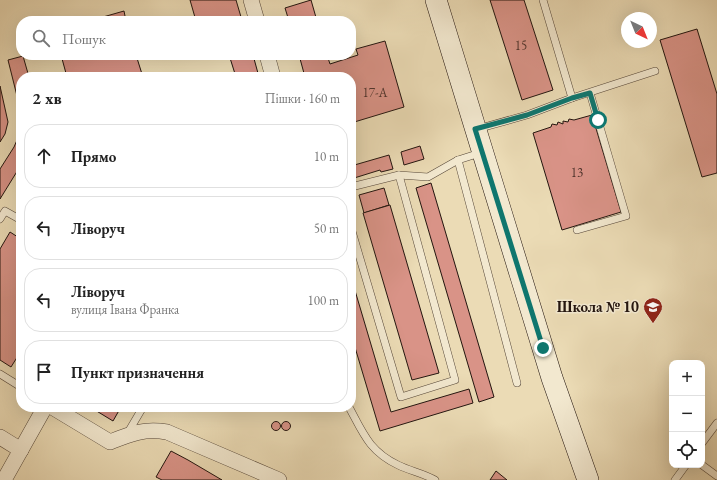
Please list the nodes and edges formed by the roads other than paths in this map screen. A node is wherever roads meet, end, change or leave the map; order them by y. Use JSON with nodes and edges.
{"nodes":[{"id":1,"x":251,"y":0,"type":"edge"},
{"id":2,"x":436,"y":0,"type":"edge"},
{"id":3,"x":543,"y":0,"type":"edge"},
{"id":4,"x":256,"y":16,"type":"edge"},
{"id":5,"x":268,"y":60,"type":"edge"},
{"id":6,"x":656,"y":71,"type":"dead end"},
{"id":7,"x":272,"y":72,"type":"edge"},
{"id":8,"x":590,"y":93,"type":"junction"},
{"id":9,"x":572,"y":98,"type":"junction"},
{"id":10,"x":475,"y":129,"type":"junction"},
{"id":11,"x":482,"y":153,"type":"junction"},
{"id":12,"x":458,"y":160,"type":"junction"},
{"id":13,"x":399,"y":175,"type":"junction"},
{"id":14,"x":356,"y":186,"type":"edge"},
{"id":15,"x":16,"y":217,"type":"edge"},
{"id":16,"x":0,"y":219,"type":"edge"},
{"id":17,"x":577,"y":230,"type":"dead end"},
{"id":18,"x":356,"y":245,"type":"edge"},
{"id":19,"x":0,"y":374,"type":"edge"},
{"id":20,"x":517,"y":383,"type":"dead end"},
{"id":21,"x":16,"y":384,"type":"edge"},
{"id":22,"x":42,"y":412,"type":"edge"},
{"id":23,"x":60,"y":412,"type":"edge"},
{"id":24,"x":141,"y":412,"type":"edge"},
{"id":25,"x":352,"y":412,"type":"edge"},
{"id":26,"x":717,"y":423,"type":"edge"},
{"id":27,"x":130,"y":434,"type":"junction"},
{"id":28,"x":0,"y":437,"type":"edge"},
{"id":29,"x":705,"y":439,"type":"edge"},
{"id":30,"x":21,"y":450,"type":"junction"},
{"id":31,"x":705,"y":467,"type":"edge"},
{"id":32,"x":684,"y":468,"type":"edge"},
{"id":33,"x":717,"y":476,"type":"edge"},
{"id":34,"x":4,"y":480,"type":"edge"},
{"id":35,"x":278,"y":480,"type":"edge"},
{"id":36,"x":435,"y":480,"type":"edge"},
{"id":37,"x":588,"y":480,"type":"edge"},
{"id":38,"x":675,"y":480,"type":"edge"}],
"edges":[{"from":1,"to":4,"type":"street"},
{"from":2,"to":10,"type":"street"},
{"from":3,"to":9,"type":"lane"},
{"from":5,"to":7,"type":"street"},
{"from":6,"to":8,"type":"lane"},
{"from":8,"to":9,"type":"lane"},
{"from":8,"to":17,"type":"lane"},
{"from":9,"to":10,"type":"lane"},
{"from":10,"to":11,"type":"street"},
{"from":11,"to":12,"type":"lane"},
{"from":11,"to":37,"type":"street"},
{"from":12,"to":13,"type":"lane"},
{"from":12,"to":20,"type":"lane"},
{"from":13,"to":14,"type":"lane"},
{"from":13,"to":18,"type":"lane"},
{"from":15,"to":16,"type":"lane"},
{"from":19,"to":21,"type":"lane"},
{"from":22,"to":30,"type":"street"},
{"from":23,"to":27,"type":"street"},
{"from":24,"to":27,"type":"lane"},
{"from":25,"to":36,"type":"lane"},
{"from":26,"to":29,"type":"lane"},
{"from":27,"to":35,"type":"street"},
{"from":28,"to":30,"type":"street"},
{"from":30,"to":34,"type":"street"},
{"from":31,"to":33,"type":"lane"},
{"from":32,"to":38,"type":"lane"}]}
